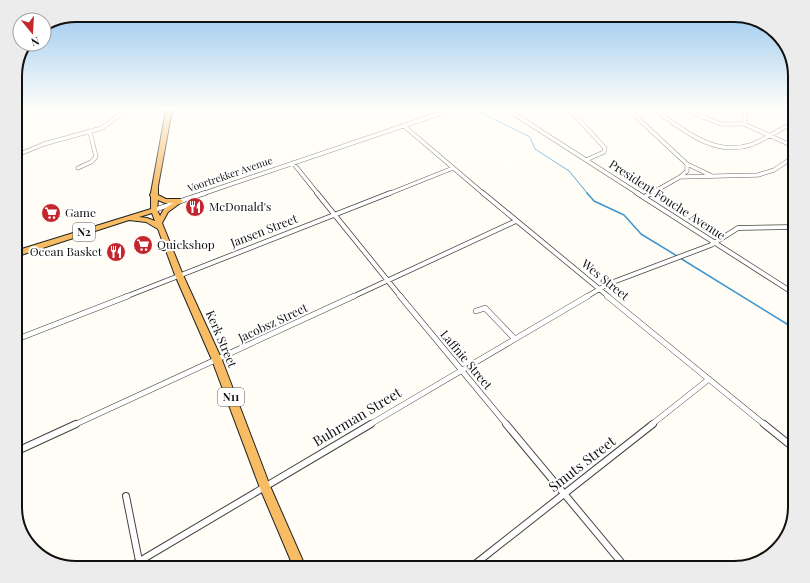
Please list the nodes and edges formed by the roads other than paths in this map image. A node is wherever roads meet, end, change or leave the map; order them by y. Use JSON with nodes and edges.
{"nodes":[{"id":1,"x":70,"y":137,"type":"edge"},
{"id":2,"x":91,"y":137,"type":"edge"},
{"id":3,"x":164,"y":137,"type":"edge"},
{"id":4,"x":370,"y":137,"type":"edge"},
{"id":5,"x":417,"y":137,"type":"edge"},
{"id":6,"x":550,"y":137,"type":"edge"},
{"id":7,"x":595,"y":137,"type":"edge"},
{"id":8,"x":659,"y":137,"type":"edge"},
{"id":9,"x":698,"y":137,"type":"edge"},
{"id":10,"x":763,"y":137,"type":"edge"},
{"id":11,"x":773,"y":137,"type":"edge"},
{"id":12,"x":788,"y":144,"type":"edge"},
{"id":13,"x":22,"y":153,"type":"edge"},
{"id":14,"x":586,"y":160,"type":"junction"},
{"id":15,"x":788,"y":161,"type":"edge"},
{"id":16,"x":293,"y":163,"type":"junction"},
{"id":17,"x":687,"y":164,"type":"junction"},
{"id":18,"x":78,"y":168,"type":"dead end"},
{"id":19,"x":453,"y":168,"type":"junction"},
{"id":20,"x":680,"y":177,"type":"junction"},
{"id":21,"x":715,"y":177,"type":"junction"},
{"id":22,"x":153,"y":196,"type":"junction"},
{"id":23,"x":644,"y":196,"type":"junction"},
{"id":24,"x":180,"y":201,"type":"junction"},
{"id":25,"x":154,"y":210,"type":"junction"},
{"id":26,"x":333,"y":214,"type":"junction"},
{"id":27,"x":133,"y":217,"type":"junction"},
{"id":28,"x":124,"y":219,"type":"junction"},
{"id":29,"x":516,"y":221,"type":"junction"},
{"id":30,"x":159,"y":225,"type":"junction"},
{"id":31,"x":788,"y":227,"type":"edge"},
{"id":32,"x":715,"y":243,"type":"junction"},
{"id":33,"x":22,"y":252,"type":"edge"},
{"id":34,"x":179,"y":275,"type":"junction"},
{"id":35,"x":388,"y":281,"type":"junction"},
{"id":36,"x":600,"y":289,"type":"junction"},
{"id":37,"x":788,"y":290,"type":"edge"},
{"id":38,"x":476,"y":311,"type":"dead end"},
{"id":39,"x":22,"y":337,"type":"edge"},
{"id":40,"x":514,"y":338,"type":"junction"},
{"id":41,"x":217,"y":360,"type":"junction"},
{"id":42,"x":461,"y":369,"type":"junction"},
{"id":43,"x":709,"y":379,"type":"junction"},
{"id":44,"x":788,"y":444,"type":"edge"},
{"id":45,"x":22,"y":449,"type":"edge"},
{"id":46,"x":265,"y":488,"type":"junction"},
{"id":47,"x":564,"y":493,"type":"junction"},
{"id":48,"x":126,"y":496,"type":"dead end"},
{"id":49,"x":139,"y":561,"type":"joint"},
{"id":50,"x":297,"y":561,"type":"edge"},
{"id":51,"x":479,"y":561,"type":"edge"},
{"id":52,"x":620,"y":561,"type":"edge"}],
"edges":[{"from":1,"to":13,"type":"street"},
{"from":2,"to":18,"type":"street"},
{"from":3,"to":22,"type":"highway","number":"N11"},
{"from":4,"to":16,"type":"street","name":"Voortrekker Avenue"},
{"from":5,"to":19,"type":"street","name":"Wes Street"},
{"from":6,"to":14,"type":"street","name":"President Fouche Avenue"},
{"from":7,"to":14,"type":"street"},
{"from":8,"to":17,"type":"street"},
{"from":9,"to":10,"type":"street"},
{"from":11,"to":12,"type":"street"},
{"from":14,"to":23,"type":"street","name":"President Fouche Avenue"},
{"from":15,"to":21,"type":"street"},
{"from":16,"to":24,"type":"street","name":"Voortrekker Avenue"},
{"from":16,"to":26,"type":"street","name":"Laffnie Street"},
{"from":17,"to":20,"type":"street"},
{"from":17,"to":21,"type":"street"},
{"from":19,"to":26,"type":"street","name":"Jansen Street"},
{"from":19,"to":29,"type":"street","name":"Wes Street"},
{"from":20,"to":21,"type":"street"},
{"from":20,"to":23,"type":"street"},
{"from":22,"to":24,"type":"highway"},
{"from":22,"to":25,"type":"highway","number":"N11"},
{"from":22,"to":27,"type":"highway"},
{"from":23,"to":32,"type":"street","name":"President Fouche Avenue"},
{"from":24,"to":25,"type":"street","name":"Voortrekker Avenue"},
{"from":24,"to":30,"type":"highway"},
{"from":25,"to":27,"type":"highway","name":"Voortrekker Avenue","number":"N2"},
{"from":25,"to":30,"type":"highway","name":"Kerk Street","number":"N11"},
{"from":26,"to":34,"type":"street","name":"Jansen Street"},
{"from":26,"to":35,"type":"street","name":"Laffnie Street"},
{"from":27,"to":28,"type":"highway","name":"Voortrekker Avenue","number":"N2"},
{"from":28,"to":30,"type":"highway"},
{"from":28,"to":33,"type":"highway","name":"Voortrekker Avenue","number":"N2"},
{"from":29,"to":35,"type":"street","name":"Jacobsz Street"},
{"from":29,"to":36,"type":"street","name":"Wes Street"},
{"from":30,"to":34,"type":"highway","name":"Kerk Street","number":"N11"},
{"from":31,"to":32,"type":"street","name":"Buhrman Street"},
{"from":32,"to":36,"type":"street","name":"Buhrman Street"},
{"from":32,"to":37,"type":"street","name":"President Fouche Avenue"},
{"from":34,"to":39,"type":"street","name":"Jansen Street"},
{"from":34,"to":41,"type":"highway","name":"Kerk Street","number":"N11"},
{"from":35,"to":41,"type":"street","name":"Jacobsz Street"},
{"from":35,"to":42,"type":"street","name":"Laffnie Street"},
{"from":36,"to":40,"type":"street","name":"Buhrman Street"},
{"from":36,"to":43,"type":"street","name":"Wes Street"},
{"from":38,"to":40,"type":"street"},
{"from":40,"to":42,"type":"street","name":"Buhrman Street"},
{"from":41,"to":45,"type":"street","name":"Jacobsz Street"},
{"from":41,"to":46,"type":"highway","name":"Kerk Street","number":"N11"},
{"from":42,"to":46,"type":"street","name":"Buhrman Street"},
{"from":42,"to":47,"type":"street","name":"Laffnie Street"},
{"from":43,"to":44,"type":"street","name":"Wes Street"},
{"from":43,"to":47,"type":"street","name":"Smuts Street"},
{"from":46,"to":49,"type":"street","name":"Buhrman Street"},
{"from":46,"to":50,"type":"highway","name":"Kerk Street","number":"N11"},
{"from":47,"to":51,"type":"street","name":"Smuts Street"},
{"from":47,"to":52,"type":"street","name":"Laffnie Street"},
{"from":48,"to":49,"type":"street"}]}
